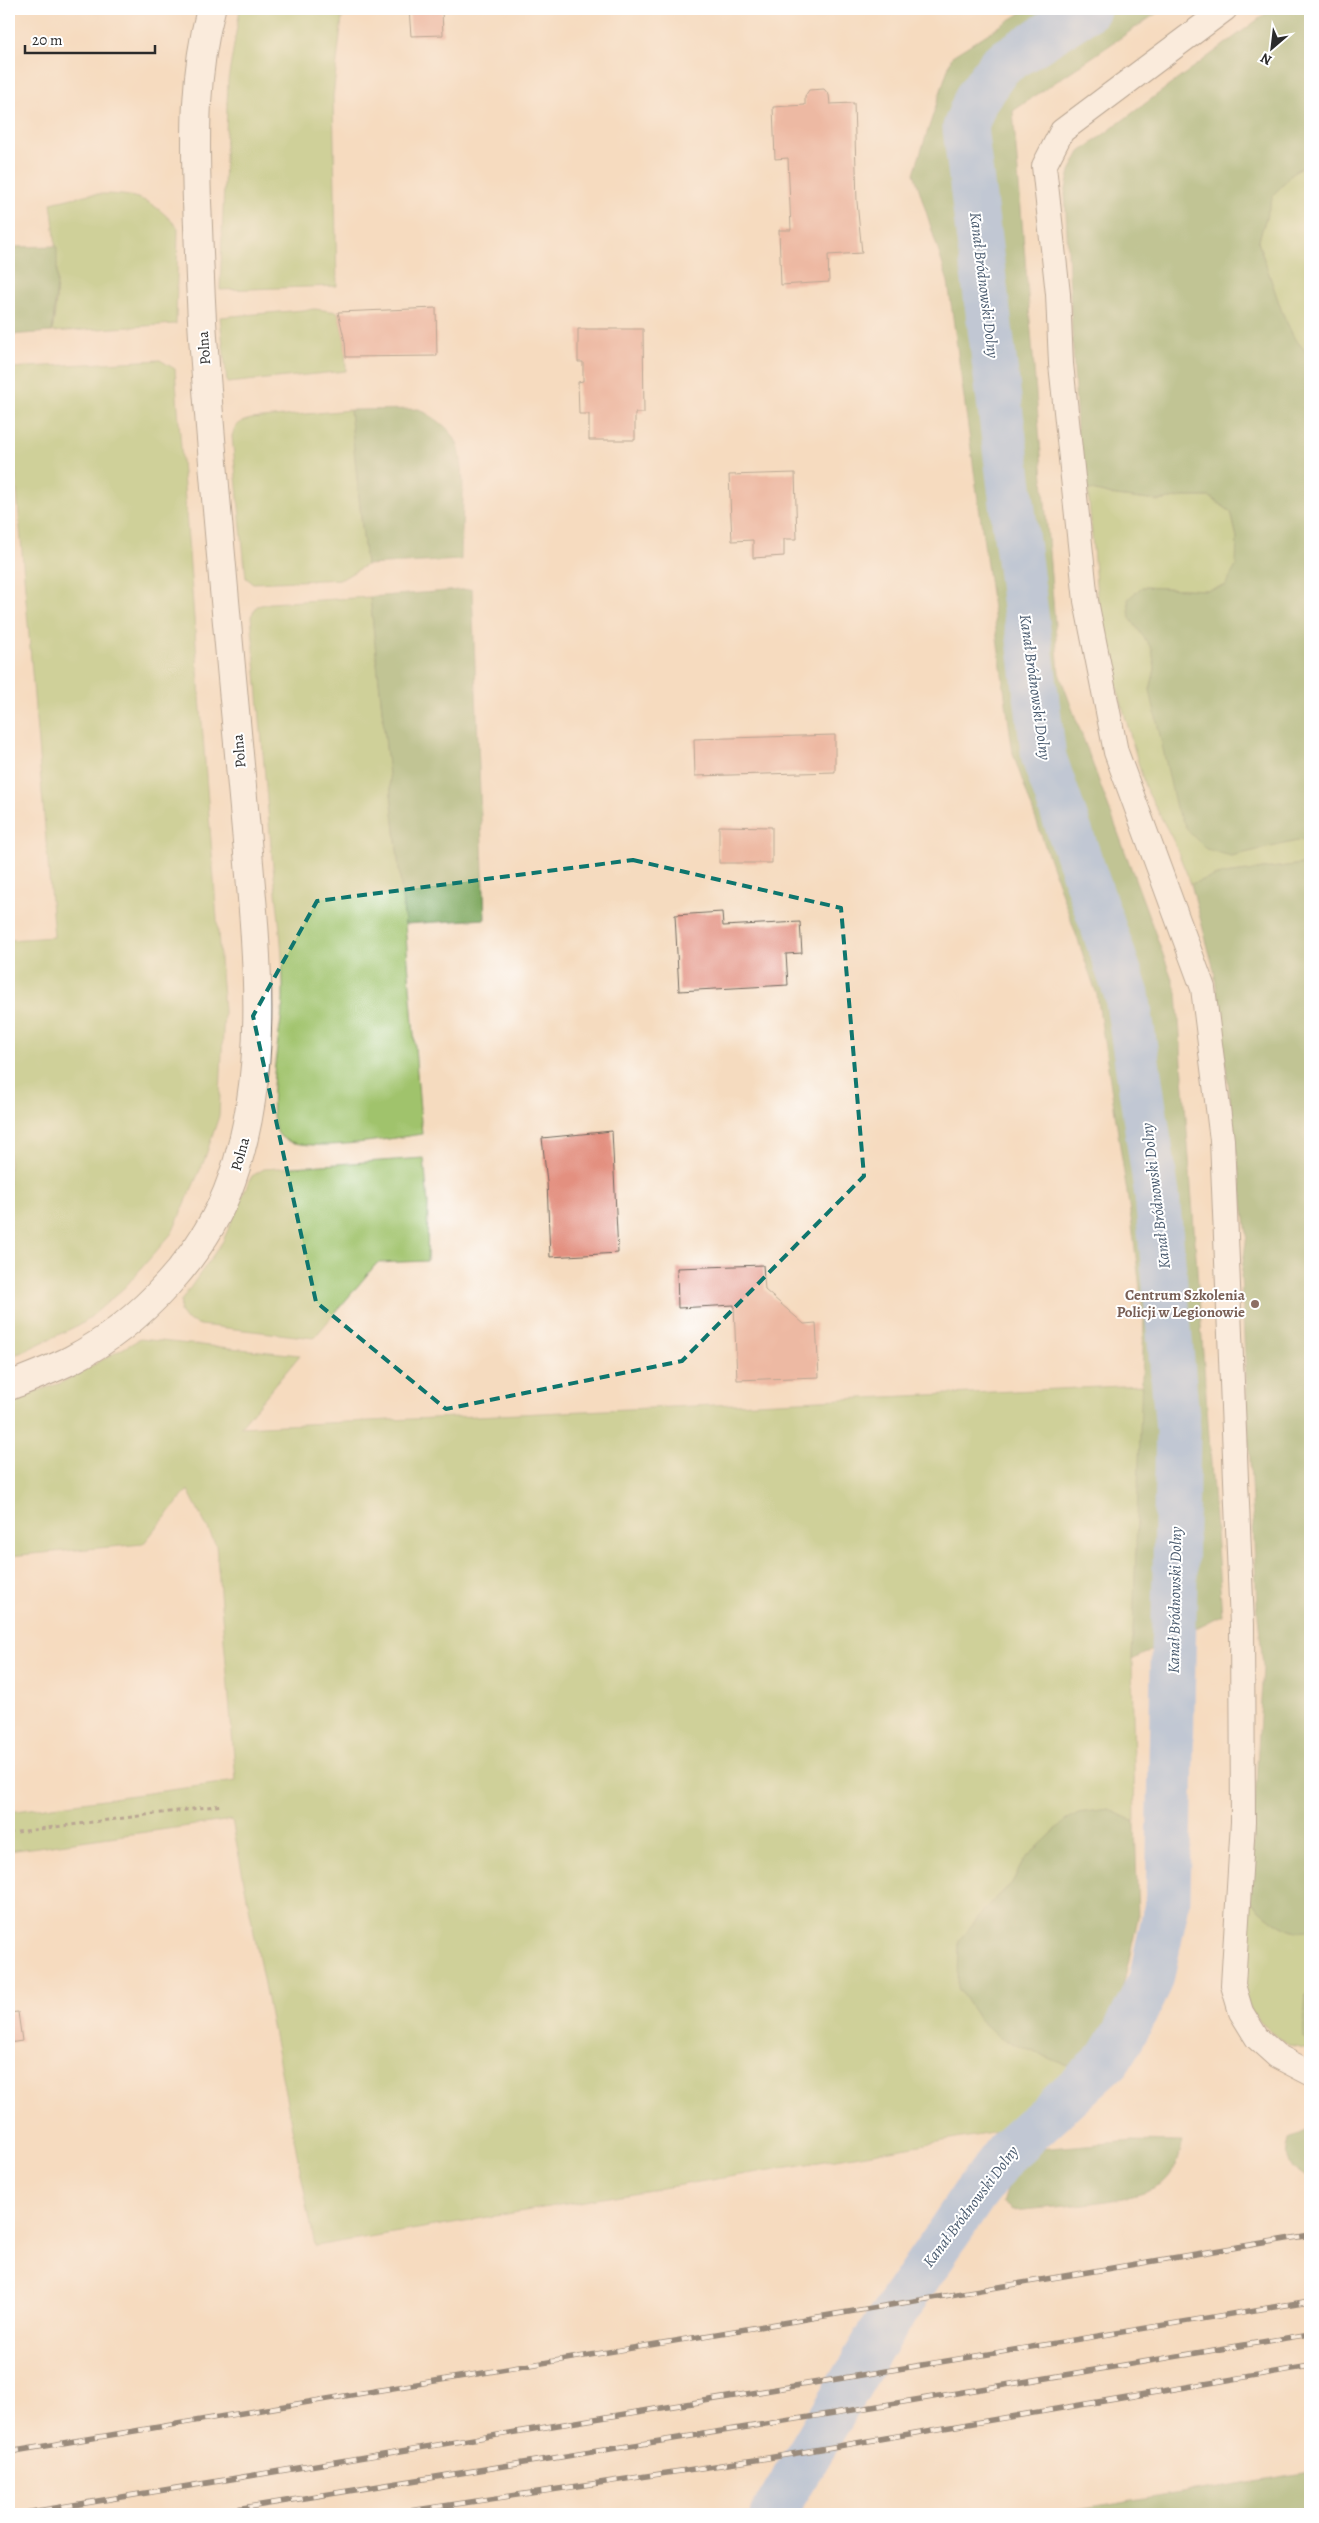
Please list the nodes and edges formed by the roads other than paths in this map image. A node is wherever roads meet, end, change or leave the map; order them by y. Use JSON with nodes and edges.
{"nodes":[{"id":1,"x":211,"y":9,"type":"edge"},
{"id":2,"x":1225,"y":9,"type":"edge"},
{"id":3,"x":9,"y":1386,"type":"edge"},
{"id":4,"x":1310,"y":2073,"type":"edge"}],
"edges":[{"from":1,"to":3,"type":"street","name":"Polna"},
{"from":2,"to":4,"type":"lane"}]}
